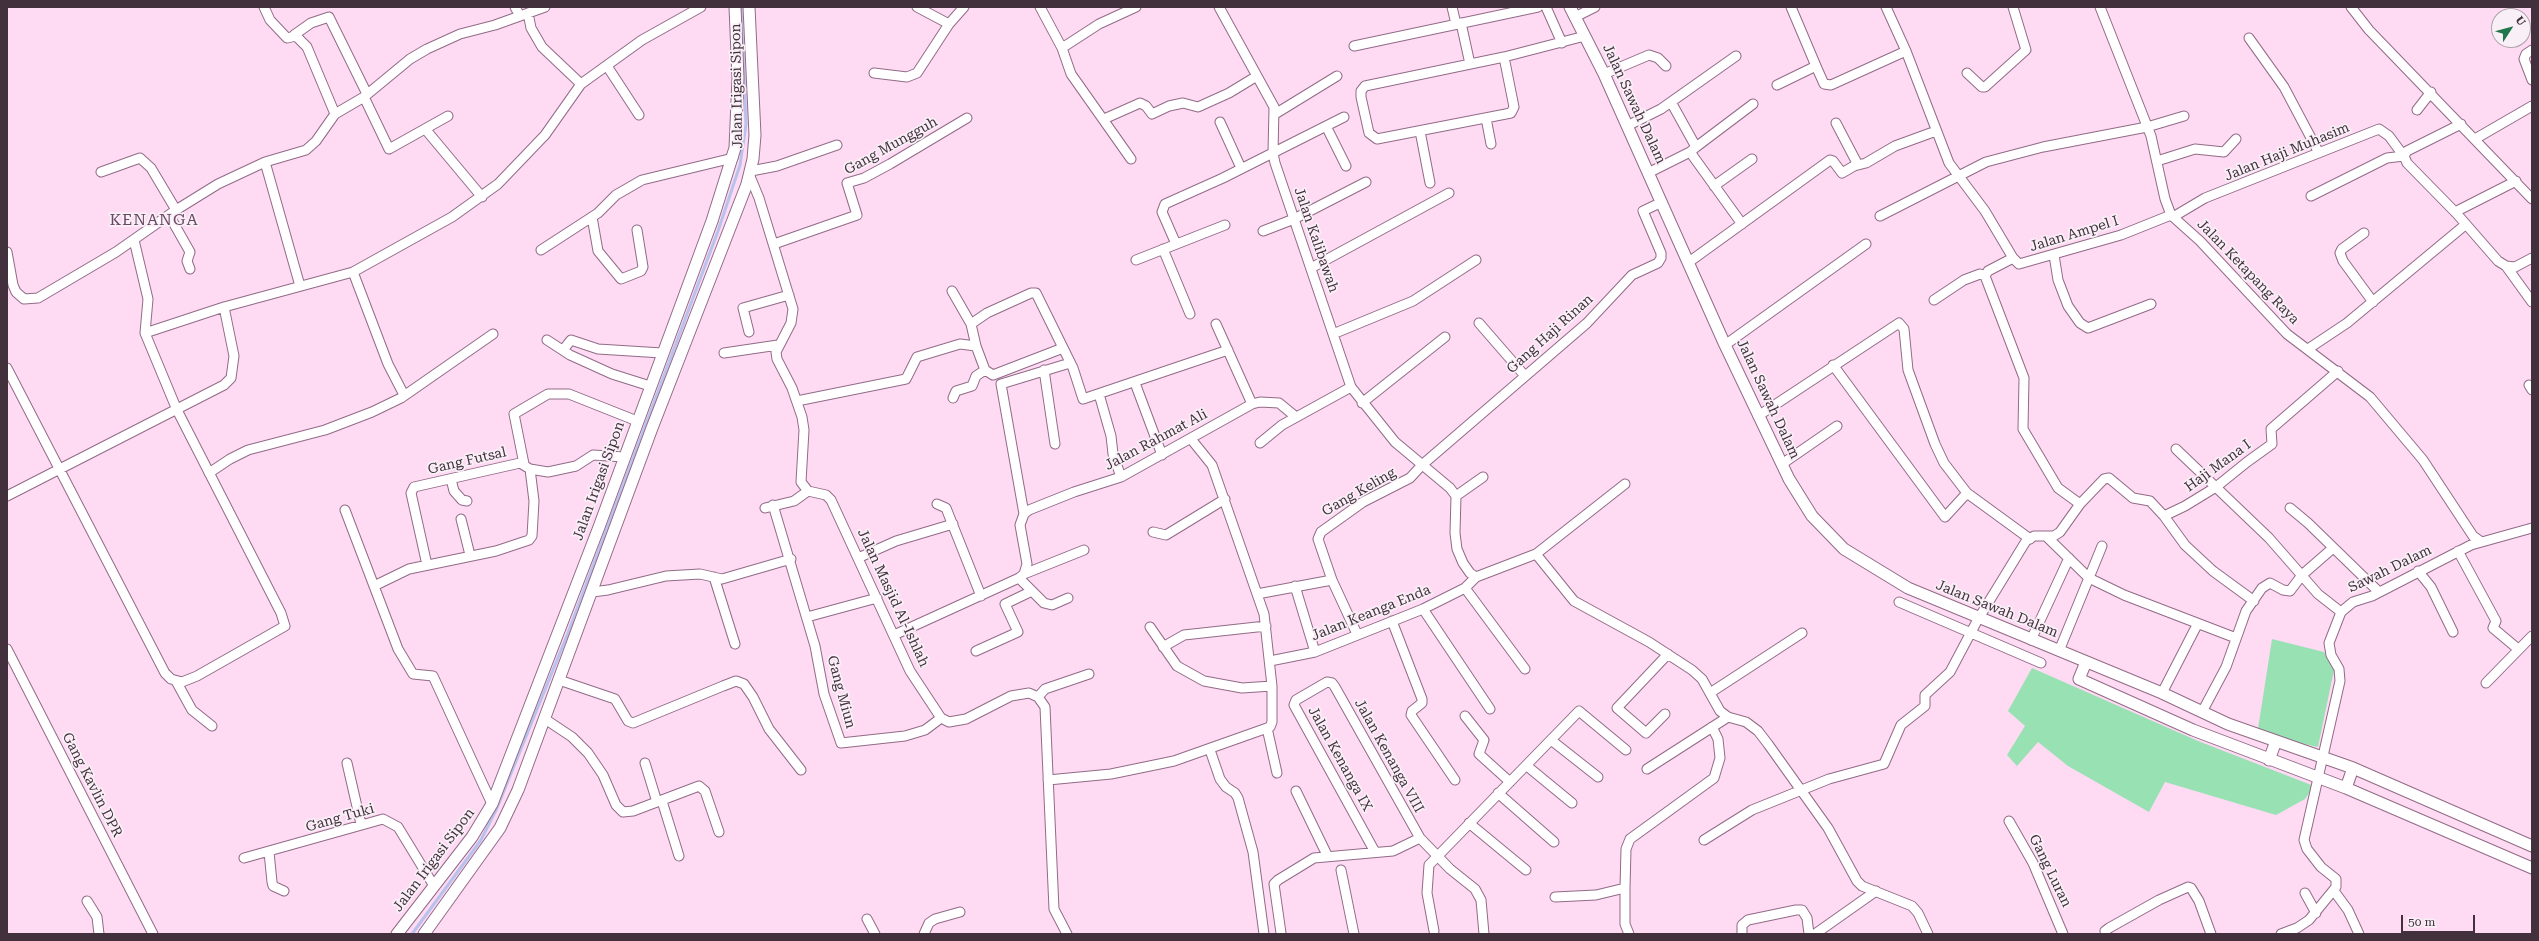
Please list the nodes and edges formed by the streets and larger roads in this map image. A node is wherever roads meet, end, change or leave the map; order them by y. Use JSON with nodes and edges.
{"nodes":[{"id":1,"x":264,"y":7,"type":"edge"},
{"id":2,"x":515,"y":7,"type":"edge"},
{"id":3,"x":545,"y":7,"type":"edge"},
{"id":4,"x":701,"y":7,"type":"edge"},
{"id":5,"x":735,"y":7,"type":"edge"},
{"id":6,"x":749,"y":7,"type":"edge"},
{"id":7,"x":918,"y":7,"type":"edge"},
{"id":8,"x":964,"y":7,"type":"edge"},
{"id":9,"x":1040,"y":7,"type":"edge"},
{"id":10,"x":1136,"y":7,"type":"edge"},
{"id":11,"x":1219,"y":7,"type":"edge"},
{"id":12,"x":1452,"y":7,"type":"edge"},
{"id":13,"x":1538,"y":7,"type":"edge"},
{"id":14,"x":1546,"y":7,"type":"edge"},
{"id":15,"x":1570,"y":7,"type":"edge"},
{"id":16,"x":1594,"y":7,"type":"edge"},
{"id":17,"x":1791,"y":7,"type":"edge"},
{"id":18,"x":1886,"y":7,"type":"edge"},
{"id":19,"x":2013,"y":7,"type":"edge"},
{"id":20,"x":2351,"y":7,"type":"edge"},
{"id":21,"x":2104,"y":8,"type":"edge"},
{"id":22,"x":1508,"y":10,"type":"edge"},
{"id":23,"x":524,"y":15,"type":"junction"},
{"id":24,"x":1576,"y":17,"type":"junction"},
{"id":25,"x":949,"y":24,"type":"junction"},
{"id":26,"x":1458,"y":24,"type":"junction"},
{"id":27,"x":294,"y":35,"type":"junction"},
{"id":28,"x":1583,"y":36,"type":"junction"},
{"id":29,"x":2249,"y":38,"type":"dead end"},
{"id":30,"x":1566,"y":42,"type":"junction"},
{"id":31,"x":1354,"y":46,"type":"dead end"},
{"id":32,"x":1062,"y":48,"type":"junction"},
{"id":33,"x":2532,"y":50,"type":"edge"},
{"id":34,"x":1906,"y":51,"type":"junction"},
{"id":35,"x":1736,"y":56,"type":"dead end"},
{"id":36,"x":1504,"y":57,"type":"junction"},
{"id":37,"x":1470,"y":64,"type":"junction"},
{"id":38,"x":607,"y":66,"type":"junction"},
{"id":39,"x":1666,"y":66,"type":"dead end"},
{"id":40,"x":1816,"y":66,"type":"junction"},
{"id":41,"x":874,"y":73,"type":"dead end"},
{"id":42,"x":1966,"y":73,"type":"dead end"},
{"id":43,"x":1604,"y":74,"type":"junction"},
{"id":44,"x":1257,"y":76,"type":"junction"},
{"id":45,"x":1337,"y":76,"type":"dead end"},
{"id":46,"x":2532,"y":80,"type":"edge"},
{"id":47,"x":581,"y":84,"type":"junction"},
{"id":48,"x":1777,"y":85,"type":"dead end"},
{"id":49,"x":2430,"y":92,"type":"junction"},
{"id":50,"x":365,"y":96,"type":"junction"},
{"id":51,"x":1671,"y":102,"type":"junction"},
{"id":52,"x":1753,"y":104,"type":"dead end"},
{"id":53,"x":2532,"y":106,"type":"edge"},
{"id":54,"x":2417,"y":110,"type":"dead end"},
{"id":55,"x":335,"y":114,"type":"junction"},
{"id":56,"x":1275,"y":114,"type":"junction"},
{"id":57,"x":639,"y":115,"type":"dead end"},
{"id":58,"x":448,"y":116,"type":"dead end"},
{"id":59,"x":1344,"y":116,"type":"dead end"},
{"id":60,"x":2184,"y":116,"type":"dead end"},
{"id":61,"x":967,"y":118,"type":"dead end"},
{"id":62,"x":1486,"y":118,"type":"junction"},
{"id":63,"x":1104,"y":119,"type":"junction"},
{"id":64,"x":1220,"y":122,"type":"dead end"},
{"id":65,"x":1836,"y":122,"type":"dead end"},
{"id":66,"x":2461,"y":124,"type":"junction"},
{"id":67,"x":1326,"y":126,"type":"junction"},
{"id":68,"x":1627,"y":126,"type":"junction"},
{"id":69,"x":2147,"y":127,"type":"junction"},
{"id":70,"x":426,"y":130,"type":"junction"},
{"id":71,"x":1420,"y":131,"type":"junction"},
{"id":72,"x":1936,"y":131,"type":"junction"},
{"id":73,"x":2236,"y":138,"type":"dead end"},
{"id":74,"x":2475,"y":139,"type":"junction"},
{"id":75,"x":1491,"y":144,"type":"dead end"},
{"id":76,"x":837,"y":145,"type":"dead end"},
{"id":77,"x":742,"y":150,"type":"junction"},
{"id":78,"x":1693,"y":150,"type":"junction"},
{"id":79,"x":1273,"y":153,"type":"junction"},
{"id":80,"x":2319,"y":153,"type":"junction"},
{"id":81,"x":2403,"y":156,"type":"junction"},
{"id":82,"x":1131,"y":159,"type":"dead end"},
{"id":83,"x":1752,"y":160,"type":"dead end"},
{"id":84,"x":2157,"y":161,"type":"junction"},
{"id":85,"x":265,"y":162,"type":"junction"},
{"id":86,"x":1346,"y":166,"type":"dead end"},
{"id":87,"x":1858,"y":166,"type":"junction"},
{"id":88,"x":1241,"y":168,"type":"junction"},
{"id":89,"x":101,"y":172,"type":"dead end"},
{"id":90,"x":750,"y":172,"type":"junction"},
{"id":91,"x":1648,"y":173,"type":"junction"},
{"id":92,"x":1957,"y":176,"type":"junction"},
{"id":93,"x":2516,"y":181,"type":"junction"},
{"id":94,"x":1366,"y":182,"type":"dead end"},
{"id":95,"x":1430,"y":183,"type":"dead end"},
{"id":96,"x":1714,"y":186,"type":"junction"},
{"id":97,"x":1448,"y":193,"type":"dead end"},
{"id":98,"x":2311,"y":196,"type":"dead end"},
{"id":99,"x":482,"y":197,"type":"junction"},
{"id":100,"x":2532,"y":199,"type":"edge"},
{"id":101,"x":1660,"y":202,"type":"junction"},
{"id":102,"x":172,"y":212,"type":"junction"},
{"id":103,"x":2455,"y":212,"type":"junction"},
{"id":104,"x":1880,"y":216,"type":"dead end"},
{"id":105,"x":2172,"y":216,"type":"junction"},
{"id":106,"x":592,"y":217,"type":"junction"},
{"id":107,"x":1294,"y":219,"type":"junction"},
{"id":108,"x":1742,"y":224,"type":"junction"},
{"id":109,"x":1225,"y":225,"type":"dead end"},
{"id":110,"x":2465,"y":225,"type":"junction"},
{"id":111,"x":637,"y":230,"type":"dead end"},
{"id":112,"x":1263,"y":231,"type":"dead end"},
{"id":113,"x":2364,"y":233,"type":"dead end"},
{"id":114,"x":134,"y":240,"type":"junction"},
{"id":115,"x":774,"y":244,"type":"junction"},
{"id":116,"x":1176,"y":244,"type":"junction"},
{"id":117,"x":1866,"y":244,"type":"dead end"},
{"id":118,"x":1162,"y":249,"type":"junction"},
{"id":119,"x":541,"y":250,"type":"dead end"},
{"id":120,"x":7,"y":252,"type":"edge"},
{"id":121,"x":2054,"y":255,"type":"junction"},
{"id":122,"x":2013,"y":258,"type":"junction"},
{"id":123,"x":2532,"y":258,"type":"edge"},
{"id":124,"x":1136,"y":260,"type":"dead end"},
{"id":125,"x":1476,"y":260,"type":"dead end"},
{"id":126,"x":1689,"y":262,"type":"junction"},
{"id":127,"x":2506,"y":266,"type":"junction"},
{"id":128,"x":1311,"y":268,"type":"junction"},
{"id":129,"x":190,"y":269,"type":"dead end"},
{"id":130,"x":353,"y":272,"type":"junction"},
{"id":131,"x":1985,"y":276,"type":"junction"},
{"id":132,"x":300,"y":286,"type":"junction"},
{"id":133,"x":952,"y":291,"type":"dead end"},
{"id":134,"x":789,"y":295,"type":"junction"},
{"id":135,"x":1934,"y":300,"type":"dead end"},
{"id":136,"x":2373,"y":302,"type":"junction"},
{"id":137,"x":2532,"y":302,"type":"edge"},
{"id":138,"x":2151,"y":304,"type":"dead end"},
{"id":139,"x":224,"y":307,"type":"junction"},
{"id":140,"x":1190,"y":314,"type":"dead end"},
{"id":141,"x":1479,"y":323,"type":"dead end"},
{"id":142,"x":971,"y":324,"type":"junction"},
{"id":143,"x":1216,"y":324,"type":"dead end"},
{"id":144,"x":749,"y":332,"type":"dead end"},
{"id":145,"x":145,"y":333,"type":"junction"},
{"id":146,"x":493,"y":334,"type":"dead end"},
{"id":147,"x":1333,"y":334,"type":"junction"},
{"id":148,"x":1445,"y":337,"type":"dead end"},
{"id":149,"x":547,"y":340,"type":"dead end"},
{"id":150,"x":778,"y":345,"type":"junction"},
{"id":151,"x":1726,"y":345,"type":"junction"},
{"id":152,"x":976,"y":346,"type":"junction"},
{"id":153,"x":1063,"y":348,"type":"junction"},
{"id":154,"x":2308,"y":349,"type":"junction"},
{"id":155,"x":562,"y":350,"type":"junction"},
{"id":156,"x":1228,"y":350,"type":"junction"},
{"id":157,"x":662,"y":352,"type":"junction"},
{"id":158,"x":724,"y":353,"type":"dead end"},
{"id":159,"x":1070,"y":363,"type":"junction"},
{"id":160,"x":1833,"y":365,"type":"junction"},
{"id":161,"x":7,"y":368,"type":"edge"},
{"id":162,"x":985,"y":370,"type":"junction"},
{"id":163,"x":1044,"y":370,"type":"junction"},
{"id":164,"x":2338,"y":371,"type":"junction"},
{"id":165,"x":1525,"y":376,"type":"junction"},
{"id":166,"x":1135,"y":383,"type":"junction"},
{"id":167,"x":650,"y":386,"type":"junction"},
{"id":168,"x":1351,"y":386,"type":"junction"},
{"id":169,"x":1099,"y":394,"type":"junction"},
{"id":170,"x":404,"y":396,"type":"junction"},
{"id":171,"x":953,"y":398,"type":"dead end"},
{"id":172,"x":797,"y":401,"type":"junction"},
{"id":173,"x":1362,"y":403,"type":"junction"},
{"id":174,"x":1252,"y":404,"type":"junction"},
{"id":175,"x":177,"y":410,"type":"junction"},
{"id":176,"x":1758,"y":416,"type":"junction"},
{"id":177,"x":1296,"y":417,"type":"junction"},
{"id":178,"x":637,"y":421,"type":"junction"},
{"id":179,"x":1837,"y":426,"type":"dead end"},
{"id":180,"x":1191,"y":439,"type":"junction"},
{"id":181,"x":1260,"y":443,"type":"dead end"},
{"id":182,"x":1055,"y":444,"type":"dead end"},
{"id":183,"x":2176,"y":449,"type":"dead end"},
{"id":184,"x":1162,"y":455,"type":"junction"},
{"id":185,"x":624,"y":457,"type":"junction"},
{"id":186,"x":1782,"y":464,"type":"junction"},
{"id":187,"x":1422,"y":465,"type":"junction"},
{"id":188,"x":527,"y":467,"type":"junction"},
{"id":189,"x":60,"y":469,"type":"junction"},
{"id":190,"x":209,"y":473,"type":"junction"},
{"id":191,"x":1121,"y":477,"type":"junction"},
{"id":192,"x":1483,"y":477,"type":"dead end"},
{"id":193,"x":450,"y":479,"type":"junction"},
{"id":194,"x":1625,"y":484,"type":"dead end"},
{"id":195,"x":2216,"y":487,"type":"junction"},
{"id":196,"x":808,"y":491,"type":"junction"},
{"id":197,"x":1967,"y":492,"type":"junction"},
{"id":198,"x":7,"y":496,"type":"edge"},
{"id":199,"x":1456,"y":496,"type":"junction"},
{"id":200,"x":1225,"y":499,"type":"junction"},
{"id":201,"x":467,"y":501,"type":"dead end"},
{"id":202,"x":937,"y":504,"type":"dead end"},
{"id":203,"x":2080,"y":504,"type":"junction"},
{"id":204,"x":2290,"y":508,"type":"dead end"},
{"id":205,"x":345,"y":510,"type":"dead end"},
{"id":206,"x":1024,"y":514,"type":"junction"},
{"id":207,"x":2164,"y":516,"type":"junction"},
{"id":208,"x":461,"y":519,"type":"dead end"},
{"id":209,"x":954,"y":524,"type":"junction"},
{"id":210,"x":2532,"y":528,"type":"edge"},
{"id":211,"x":1153,"y":532,"type":"dead end"},
{"id":212,"x":2047,"y":537,"type":"junction"},
{"id":213,"x":2030,"y":539,"type":"junction"},
{"id":214,"x":2480,"y":542,"type":"junction"},
{"id":215,"x":2102,"y":546,"type":"dead end"},
{"id":216,"x":2333,"y":548,"type":"junction"},
{"id":217,"x":1084,"y":550,"type":"dead end"},
{"id":218,"x":2458,"y":551,"type":"junction"},
{"id":219,"x":1536,"y":554,"type":"junction"},
{"id":220,"x":470,"y":555,"type":"junction"},
{"id":221,"x":858,"y":558,"type":"junction"},
{"id":222,"x":2069,"y":558,"type":"junction"},
{"id":223,"x":791,"y":559,"type":"junction"},
{"id":224,"x":427,"y":565,"type":"junction"},
{"id":225,"x":2418,"y":571,"type":"junction"},
{"id":226,"x":2302,"y":575,"type":"junction"},
{"id":227,"x":1021,"y":576,"type":"junction"},
{"id":228,"x":714,"y":577,"type":"junction"},
{"id":229,"x":1476,"y":577,"type":"junction"},
{"id":230,"x":2089,"y":578,"type":"junction"},
{"id":231,"x":1332,"y":580,"type":"junction"},
{"id":232,"x":374,"y":586,"type":"junction"},
{"id":233,"x":1295,"y":586,"type":"junction"},
{"id":234,"x":1465,"y":588,"type":"junction"},
{"id":235,"x":1032,"y":591,"type":"junction"},
{"id":236,"x":592,"y":592,"type":"junction"},
{"id":237,"x":2379,"y":592,"type":"junction"},
{"id":238,"x":1258,"y":594,"type":"junction"},
{"id":239,"x":981,"y":596,"type":"junction"},
{"id":240,"x":877,"y":598,"type":"junction"},
{"id":241,"x":1068,"y":598,"type":"dead end"},
{"id":242,"x":2254,"y":601,"type":"junction"},
{"id":243,"x":1899,"y":602,"type":"dead end"},
{"id":244,"x":1423,"y":609,"type":"junction"},
{"id":245,"x":2341,"y":612,"type":"junction"},
{"id":246,"x":807,"y":617,"type":"junction"},
{"id":247,"x":1392,"y":621,"type":"junction"},
{"id":248,"x":1975,"y":625,"type":"junction"},
{"id":249,"x":2197,"y":625,"type":"junction"},
{"id":250,"x":1266,"y":626,"type":"junction"},
{"id":251,"x":1150,"y":627,"type":"dead end"},
{"id":252,"x":2453,"y":632,"type":"dead end"},
{"id":253,"x":1802,"y":633,"type":"dead end"},
{"id":254,"x":1358,"y":634,"type":"junction"},
{"id":255,"x":894,"y":635,"type":"junction"},
{"id":256,"x":2532,"y":636,"type":"edge"},
{"id":257,"x":2236,"y":638,"type":"junction"},
{"id":258,"x":2031,"y":640,"type":"junction"},
{"id":259,"x":735,"y":644,"type":"dead end"},
{"id":260,"x":1164,"y":647,"type":"junction"},
{"id":261,"x":7,"y":649,"type":"edge"},
{"id":262,"x":2518,"y":649,"type":"junction"},
{"id":263,"x":976,"y":651,"type":"dead end"},
{"id":264,"x":2059,"y":651,"type":"junction"},
{"id":265,"x":1315,"y":652,"type":"junction"},
{"id":266,"x":1668,"y":654,"type":"junction"},
{"id":267,"x":1270,"y":661,"type":"junction"},
{"id":268,"x":2041,"y":663,"type":"dead end"},
{"id":269,"x":1525,"y":669,"type":"dead end"},
{"id":270,"x":2083,"y":671,"type":"junction"},
{"id":271,"x":1089,"y":674,"type":"dead end"},
{"id":272,"x":559,"y":680,"type":"junction"},
{"id":273,"x":176,"y":681,"type":"junction"},
{"id":274,"x":2486,"y":684,"type":"dead end"},
{"id":275,"x":1272,"y":686,"type":"junction"},
{"id":276,"x":1335,"y":687,"type":"joint"},
{"id":277,"x":1710,"y":693,"type":"junction"},
{"id":278,"x":2162,"y":693,"type":"junction"},
{"id":279,"x":1038,"y":697,"type":"junction"},
{"id":280,"x":1490,"y":709,"type":"dead end"},
{"id":281,"x":2202,"y":712,"type":"junction"},
{"id":282,"x":1664,"y":714,"type":"dead end"},
{"id":283,"x":1465,"y":716,"type":"dead end"},
{"id":284,"x":1728,"y":717,"type":"junction"},
{"id":285,"x":941,"y":718,"type":"junction"},
{"id":286,"x":545,"y":719,"type":"junction"},
{"id":287,"x":212,"y":726,"type":"dead end"},
{"id":288,"x":1712,"y":727,"type":"junction"},
{"id":289,"x":1267,"y":728,"type":"junction"},
{"id":290,"x":1551,"y":740,"type":"junction"},
{"id":291,"x":2276,"y":741,"type":"junction"},
{"id":292,"x":1210,"y":750,"type":"junction"},
{"id":293,"x":1626,"y":750,"type":"dead end"},
{"id":294,"x":2323,"y":759,"type":"junction"},
{"id":295,"x":2269,"y":760,"type":"junction"},
{"id":296,"x":347,"y":763,"type":"dead end"},
{"id":297,"x":645,"y":763,"type":"dead end"},
{"id":298,"x":1527,"y":766,"type":"junction"},
{"id":299,"x":1647,"y":769,"type":"dead end"},
{"id":300,"x":801,"y":770,"type":"dead end"},
{"id":301,"x":2353,"y":770,"type":"junction"},
{"id":302,"x":1277,"y":773,"type":"dead end"},
{"id":303,"x":2320,"y":776,"type":"junction"},
{"id":304,"x":1598,"y":777,"type":"dead end"},
{"id":305,"x":1048,"y":780,"type":"junction"},
{"id":306,"x":1455,"y":780,"type":"dead end"},
{"id":307,"x":1508,"y":780,"type":"junction"},
{"id":308,"x":2347,"y":787,"type":"junction"},
{"id":309,"x":1800,"y":790,"type":"junction"},
{"id":310,"x":1296,"y":791,"type":"dead end"},
{"id":311,"x":1498,"y":793,"type":"junction"},
{"id":312,"x":659,"y":802,"type":"junction"},
{"id":313,"x":1572,"y":803,"type":"dead end"},
{"id":314,"x":492,"y":804,"type":"junction"},
{"id":315,"x":2009,"y":821,"type":"dead end"},
{"id":316,"x":361,"y":824,"type":"junction"},
{"id":317,"x":1468,"y":824,"type":"junction"},
{"id":318,"x":719,"y":832,"type":"dead end"},
{"id":319,"x":1422,"y":840,"type":"junction"},
{"id":320,"x":1704,"y":840,"type":"dead end"},
{"id":321,"x":1554,"y":842,"type":"dead end"},
{"id":322,"x":2532,"y":846,"type":"edge"},
{"id":323,"x":269,"y":852,"type":"junction"},
{"id":324,"x":1375,"y":852,"type":"junction"},
{"id":325,"x":1327,"y":855,"type":"junction"},
{"id":326,"x":679,"y":856,"type":"dead end"},
{"id":327,"x":1437,"y":856,"type":"junction"},
{"id":328,"x":244,"y":858,"type":"dead end"},
{"id":329,"x":2532,"y":868,"type":"edge"},
{"id":330,"x":1342,"y":870,"type":"dead end"},
{"id":331,"x":1526,"y":870,"type":"dead end"},
{"id":332,"x":434,"y":886,"type":"junction"},
{"id":333,"x":1625,"y":888,"type":"junction"},
{"id":334,"x":284,"y":890,"type":"dead end"},
{"id":335,"x":1876,"y":891,"type":"junction"},
{"id":336,"x":2334,"y":891,"type":"junction"},
{"id":337,"x":2305,"y":893,"type":"dead end"},
{"id":338,"x":1556,"y":897,"type":"dead end"},
{"id":339,"x":87,"y":901,"type":"dead end"},
{"id":340,"x":960,"y":912,"type":"dead end"},
{"id":341,"x":2316,"y":913,"type":"junction"},
{"id":342,"x":867,"y":918,"type":"dead end"},
{"id":343,"x":1434,"y":931,"type":"dead end"},
{"id":344,"x":1281,"y":933,"type":"dead end"},
{"id":345,"x":99,"y":934,"type":"edge"},
{"id":346,"x":152,"y":934,"type":"edge"},
{"id":347,"x":397,"y":934,"type":"edge"},
{"id":348,"x":424,"y":934,"type":"edge"},
{"id":349,"x":875,"y":934,"type":"edge"},
{"id":350,"x":924,"y":934,"type":"edge"},
{"id":351,"x":1067,"y":934,"type":"edge"},
{"id":352,"x":1264,"y":934,"type":"edge"},
{"id":353,"x":1354,"y":934,"type":"edge"},
{"id":354,"x":1484,"y":934,"type":"edge"},
{"id":355,"x":1629,"y":934,"type":"edge"},
{"id":356,"x":1742,"y":934,"type":"edge"},
{"id":357,"x":1809,"y":934,"type":"edge"},
{"id":358,"x":1814,"y":934,"type":"edge"},
{"id":359,"x":1928,"y":934,"type":"edge"},
{"id":360,"x":2064,"y":934,"type":"edge"},
{"id":361,"x":2106,"y":934,"type":"edge"},
{"id":362,"x":2211,"y":934,"type":"edge"},
{"id":363,"x":2281,"y":934,"type":"edge"},
{"id":364,"x":2359,"y":934,"type":"edge"}],
"edges":[{"from":1,"to":27,"type":"street"},
{"from":2,"to":23,"type":"street"},
{"from":3,"to":23,"type":"street"},
{"from":4,"to":38,"type":"street"},
{"from":5,"to":77,"type":"street","name":"Jalan Irigasi Sipon"},
{"from":6,"to":77,"type":"street","name":"Jalan Irigasi Sipon"},
{"from":7,"to":25,"type":"street"},
{"from":8,"to":25,"type":"street"},
{"from":9,"to":32,"type":"street"},
{"from":10,"to":32,"type":"street"},
{"from":11,"to":44,"type":"street","name":"Jalan Kalibawah"},
{"from":12,"to":26,"type":"street"},
{"from":13,"to":22,"type":"street"},
{"from":14,"to":30,"type":"street"},
{"from":15,"to":24,"type":"street","name":"Jalan Sawah Dalam"},
{"from":16,"to":24,"type":"street"},
{"from":17,"to":40,"type":"street"},
{"from":18,"to":34,"type":"street","name":"Jalan Ampel I"},
{"from":19,"to":42,"type":"street"},
{"from":20,"to":49,"type":"street"},
{"from":21,"to":69,"type":"street"},
{"from":22,"to":26,"type":"street"},
{"from":23,"to":47,"type":"street"},
{"from":23,"to":50,"type":"street"},
{"from":24,"to":28,"type":"street","name":"Jalan Sawah Dalam"},
{"from":25,"to":41,"type":"street"},
{"from":26,"to":31,"type":"street"},
{"from":26,"to":37,"type":"street"},
{"from":27,"to":50,"type":"street"},
{"from":27,"to":55,"type":"street"},
{"from":28,"to":30,"type":"street"},
{"from":28,"to":43,"type":"street","name":"Jalan Sawah Dalam"},
{"from":29,"to":80,"type":"street"},
{"from":30,"to":36,"type":"street"},
{"from":32,"to":63,"type":"street"},
{"from":33,"to":46,"type":"street"},
{"from":34,"to":40,"type":"street"},
{"from":34,"to":72,"type":"street","name":"Jalan Ampel I"},
{"from":35,"to":51,"type":"street"},
{"from":36,"to":37,"type":"street"},
{"from":36,"to":62,"type":"street"},
{"from":37,"to":71,"type":"street"},
{"from":38,"to":47,"type":"street"},
{"from":38,"to":57,"type":"street"},
{"from":39,"to":43,"type":"street"},
{"from":40,"to":48,"type":"street"},
{"from":43,"to":68,"type":"street","name":"Jalan Sawah Dalam"},
{"from":44,"to":56,"type":"street","name":"Jalan Kalibawah"},
{"from":44,"to":63,"type":"street"},
{"from":45,"to":56,"type":"street"},
{"from":47,"to":99,"type":"street"},
{"from":49,"to":54,"type":"street"},
{"from":49,"to":66,"type":"street"},
{"from":50,"to":55,"type":"street"},
{"from":50,"to":70,"type":"street"},
{"from":51,"to":68,"type":"street"},
{"from":51,"to":78,"type":"street"},
{"from":52,"to":78,"type":"street"},
{"from":53,"to":74,"type":"street"},
{"from":55,"to":85,"type":"street"},
{"from":56,"to":79,"type":"street","name":"Jalan Kalibawah"},
{"from":58,"to":70,"type":"street"},
{"from":59,"to":67,"type":"street"},
{"from":60,"to":69,"type":"street"},
{"from":61,"to":115,"type":"street","name":"Gang Mungguh"},
{"from":62,"to":71,"type":"street"},
{"from":62,"to":75,"type":"street"},
{"from":63,"to":82,"type":"street"},
{"from":64,"to":88,"type":"street"},
{"from":65,"to":87,"type":"street"},
{"from":66,"to":74,"type":"street"},
{"from":66,"to":81,"type":"street"},
{"from":67,"to":79,"type":"street"},
{"from":67,"to":86,"type":"street"},
{"from":68,"to":91,"type":"street","name":"Jalan Sawah Dalam"},
{"from":69,"to":84,"type":"street"},
{"from":69,"to":92,"type":"street"},
{"from":70,"to":99,"type":"street"},
{"from":71,"to":95,"type":"street"},
{"from":72,"to":87,"type":"street"},
{"from":72,"to":92,"type":"street","name":"Jalan Ampel I"},
{"from":73,"to":84,"type":"street"},
{"from":74,"to":93,"type":"street"},
{"from":76,"to":90,"type":"street"},
{"from":77,"to":90,"type":"street","name":"Jalan Irigasi Sipon"},
{"from":77,"to":106,"type":"street"},
{"from":77,"to":157,"type":"street","name":"Jalan Irigasi Sipon"},
{"from":78,"to":91,"type":"street"},
{"from":78,"to":96,"type":"street"},
{"from":79,"to":88,"type":"street"},
{"from":79,"to":107,"type":"street","name":"Jalan Kalibawah"},
{"from":80,"to":81,"type":"street","name":"Jalan Haji Muhasim"},
{"from":80,"to":105,"type":"street","name":"Jalan Haji Muhasim"},
{"from":81,"to":98,"type":"street"},
{"from":81,"to":103,"type":"street"},
{"from":83,"to":96,"type":"street"},
{"from":84,"to":105,"type":"street"},
{"from":85,"to":102,"type":"street"},
{"from":85,"to":132,"type":"street"},
{"from":87,"to":108,"type":"street"},
{"from":88,"to":116,"type":"street"},
{"from":89,"to":102,"type":"street"},
{"from":90,"to":115,"type":"street"},
{"from":90,"to":236,"type":"street","name":"Jalan Irigasi Sipon"},
{"from":91,"to":101,"type":"street","name":"Jalan Sawah Dalam"},
{"from":92,"to":104,"type":"street"},
{"from":92,"to":122,"type":"street","name":"Jalan Ampel I"},
{"from":93,"to":100,"type":"street"},
{"from":93,"to":103,"type":"street"},
{"from":94,"to":107,"type":"street"},
{"from":96,"to":108,"type":"street"},
{"from":97,"to":128,"type":"street"},
{"from":99,"to":130,"type":"street"},
{"from":101,"to":126,"type":"street","name":"Jalan Sawah Dalam"},
{"from":101,"to":165,"type":"street","name":"Gang Haji Rinan"},
{"from":102,"to":114,"type":"street"},
{"from":102,"to":129,"type":"street"},
{"from":103,"to":110,"type":"street"},
{"from":105,"to":121,"type":"street","name":"Jalan Ampel I"},
{"from":105,"to":154,"type":"street","name":"Jalan Ketapang Raya"},
{"from":106,"to":111,"type":"street"},
{"from":106,"to":119,"type":"street"},
{"from":107,"to":112,"type":"street"},
{"from":107,"to":128,"type":"street","name":"Jalan Kalibawah"},
{"from":108,"to":126,"type":"street"},
{"from":109,"to":116,"type":"street"},
{"from":110,"to":127,"type":"street"},
{"from":110,"to":136,"type":"street"},
{"from":113,"to":136,"type":"street"},
{"from":114,"to":120,"type":"street"},
{"from":114,"to":145,"type":"street"},
{"from":115,"to":134,"type":"street"},
{"from":116,"to":118,"type":"street"},
{"from":117,"to":151,"type":"street"},
{"from":118,"to":124,"type":"street"},
{"from":118,"to":140,"type":"street"},
{"from":121,"to":122,"type":"street","name":"Jalan Ampel I"},
{"from":121,"to":138,"type":"street"},
{"from":122,"to":131,"type":"street"},
{"from":123,"to":127,"type":"street"},
{"from":125,"to":147,"type":"street"},
{"from":126,"to":151,"type":"street","name":"Jalan Sawah Dalam"},
{"from":127,"to":137,"type":"street"},
{"from":128,"to":147,"type":"street","name":"Jalan Kalibawah"},
{"from":130,"to":132,"type":"street"},
{"from":130,"to":170,"type":"street"},
{"from":131,"to":135,"type":"street"},
{"from":131,"to":203,"type":"street"},
{"from":132,"to":139,"type":"street"},
{"from":133,"to":142,"type":"street"},
{"from":134,"to":144,"type":"street"},
{"from":134,"to":150,"type":"street"},
{"from":136,"to":154,"type":"street"},
{"from":139,"to":145,"type":"street"},
{"from":139,"to":175,"type":"street"},
{"from":141,"to":165,"type":"street"},
{"from":142,"to":152,"type":"street"},
{"from":142,"to":153,"type":"street"},
{"from":143,"to":156,"type":"street"},
{"from":145,"to":175,"type":"street"},
{"from":146,"to":170,"type":"street"},
{"from":147,"to":168,"type":"street","name":"Jalan Kalibawah"},
{"from":148,"to":173,"type":"street"},
{"from":149,"to":155,"type":"street"},
{"from":150,"to":158,"type":"street"},
{"from":150,"to":172,"type":"street"},
{"from":151,"to":176,"type":"street","name":"Jalan Sawah Dalam"},
{"from":152,"to":162,"type":"street"},
{"from":152,"to":172,"type":"street"},
{"from":153,"to":159,"type":"street"},
{"from":153,"to":162,"type":"street"},
{"from":154,"to":164,"type":"street","name":"Jalan Ketapang Raya"},
{"from":155,"to":157,"type":"street"},
{"from":155,"to":167,"type":"street"},
{"from":156,"to":166,"type":"street"},
{"from":156,"to":174,"type":"street"},
{"from":157,"to":167,"type":"street","name":"Jalan Irigasi Sipon"},
{"from":159,"to":163,"type":"street"},
{"from":159,"to":169,"type":"street"},
{"from":160,"to":176,"type":"street"},
{"from":160,"to":197,"type":"street"},
{"from":160,"to":197,"type":"street"},
{"from":161,"to":189,"type":"street"},
{"from":162,"to":171,"type":"street"},
{"from":163,"to":182,"type":"street"},
{"from":163,"to":206,"type":"street"},
{"from":164,"to":195,"type":"street","name":"Haji Mana I"},
{"from":164,"to":214,"type":"street","name":"Jalan Ketapang Raya"},
{"from":165,"to":187,"type":"street","name":"Gang Haji Rinan"},
{"from":166,"to":169,"type":"street"},
{"from":166,"to":184,"type":"street"},
{"from":167,"to":178,"type":"street","name":"Jalan Irigasi Sipon"},
{"from":168,"to":173,"type":"street","name":"Jalan Kalibawah"},
{"from":168,"to":177,"type":"street"},
{"from":169,"to":191,"type":"street"},
{"from":170,"to":190,"type":"street"},
{"from":172,"to":196,"type":"street"},
{"from":173,"to":187,"type":"street","name":"Jalan Kalibawah"},
{"from":174,"to":177,"type":"street","name":"Jalan Rahmat Ali"},
{"from":174,"to":180,"type":"street","name":"Jalan Rahmat Ali"},
{"from":175,"to":189,"type":"street"},
{"from":175,"to":190,"type":"street"},
{"from":176,"to":186,"type":"street","name":"Jalan Sawah Dalam"},
{"from":177,"to":181,"type":"street"},
{"from":178,"to":185,"type":"street","name":"Jalan Irigasi Sipon"},
{"from":178,"to":188,"type":"street"},
{"from":179,"to":186,"type":"street"},
{"from":180,"to":184,"type":"street","name":"Jalan Rahmat Ali"},
{"from":180,"to":200,"type":"street"},
{"from":183,"to":195,"type":"street"},
{"from":184,"to":191,"type":"street","name":"Jalan Rahmat Ali"},
{"from":185,"to":188,"type":"street","name":"Gang Futsal"},
{"from":185,"to":314,"type":"street","name":"Jalan Irigasi Sipon"},
{"from":186,"to":248,"type":"street","name":"Jalan Sawah Dalam"},
{"from":187,"to":199,"type":"street","name":"Jalan Kalibawah"},
{"from":187,"to":231,"type":"street","name":"Gang Keling"},
{"from":188,"to":193,"type":"street","name":"Gang Futsal"},
{"from":188,"to":220,"type":"street"},
{"from":189,"to":198,"type":"street"},
{"from":189,"to":273,"type":"street"},
{"from":190,"to":273,"type":"street"},
{"from":191,"to":206,"type":"street","name":"Jalan Rahmat Ali"},
{"from":192,"to":199,"type":"street"},
{"from":193,"to":201,"type":"street"},
{"from":193,"to":224,"type":"street","name":"Gang Futsal"},
{"from":194,"to":219,"type":"street"},
{"from":195,"to":207,"type":"street","name":"Haji Mana I"},
{"from":195,"to":226,"type":"street"},
{"from":196,"to":221,"type":"street","name":"Jalan Masjid Al-Ishlah"},
{"from":196,"to":223,"type":"street"},
{"from":197,"to":213,"type":"street"},
{"from":199,"to":229,"type":"street"},
{"from":200,"to":211,"type":"street"},
{"from":200,"to":238,"type":"street"},
{"from":202,"to":209,"type":"street"},
{"from":203,"to":207,"type":"street"},
{"from":203,"to":212,"type":"street"},
{"from":204,"to":216,"type":"street"},
{"from":205,"to":232,"type":"street"},
{"from":206,"to":227,"type":"street"},
{"from":207,"to":242,"type":"street"},
{"from":208,"to":220,"type":"street"},
{"from":209,"to":221,"type":"street"},
{"from":209,"to":239,"type":"street"},
{"from":210,"to":214,"type":"street"},
{"from":212,"to":213,"type":"street"},
{"from":212,"to":222,"type":"street"},
{"from":213,"to":248,"type":"street"},
{"from":214,"to":218,"type":"street","name":"Sawah Dalam"},
{"from":215,"to":230,"type":"street"},
{"from":216,"to":226,"type":"street"},
{"from":216,"to":237,"type":"street"},
{"from":217,"to":227,"type":"street"},
{"from":218,"to":225,"type":"street","name":"Sawah Dalam"},
{"from":218,"to":262,"type":"street"},
{"from":219,"to":229,"type":"street"},
{"from":219,"to":266,"type":"street"},
{"from":220,"to":224,"type":"street"},
{"from":221,"to":240,"type":"street","name":"Jalan Masjid Al-Ishlah"},
{"from":222,"to":230,"type":"street"},
{"from":222,"to":258,"type":"street"},
{"from":223,"to":228,"type":"street"},
{"from":223,"to":246,"type":"street"},
{"from":224,"to":232,"type":"street"},
{"from":225,"to":237,"type":"street","name":"Sawah Dalam"},
{"from":225,"to":252,"type":"street"},
{"from":226,"to":242,"type":"street"},
{"from":226,"to":245,"type":"street"},
{"from":227,"to":235,"type":"street"},
{"from":227,"to":239,"type":"street"},
{"from":228,"to":236,"type":"street"},
{"from":228,"to":259,"type":"street"},
{"from":229,"to":234,"type":"street","name":"Jalan Keanga Enda"},
{"from":230,"to":249,"type":"street"},
{"from":230,"to":264,"type":"street"},
{"from":231,"to":233,"type":"street"},
{"from":231,"to":254,"type":"street","name":"Gang Keling"},
{"from":232,"to":314,"type":"street"},
{"from":233,"to":238,"type":"street"},
{"from":233,"to":265,"type":"street"},
{"from":234,"to":244,"type":"street","name":"Jalan Keanga Enda"},
{"from":234,"to":269,"type":"street"},
{"from":235,"to":241,"type":"street"},
{"from":235,"to":263,"type":"street"},
{"from":236,"to":272,"type":"street","name":"Jalan Irigasi Sipon"},
{"from":237,"to":245,"type":"street","name":"Sawah Dalam"},
{"from":238,"to":250,"type":"street"},
{"from":239,"to":255,"type":"street"},
{"from":240,"to":246,"type":"street"},
{"from":240,"to":255,"type":"street","name":"Jalan Masjid Al-Ishlah"},
{"from":242,"to":257,"type":"street"},
{"from":243,"to":248,"type":"street"},
{"from":244,"to":247,"type":"street","name":"Jalan Keanga Enda"},
{"from":244,"to":280,"type":"street"},
{"from":245,"to":294,"type":"street","name":"Sawah Dalam"},
{"from":246,"to":285,"type":"street","name":"Gang Miun"},
{"from":247,"to":254,"type":"street","name":"Jalan Keanga Enda"},
{"from":247,"to":306,"type":"street"},
{"from":248,"to":258,"type":"street","name":"Jalan Sawah Dalam"},
{"from":248,"to":268,"type":"street"},
{"from":248,"to":309,"type":"street"},
{"from":249,"to":257,"type":"street"},
{"from":249,"to":278,"type":"street"},
{"from":250,"to":260,"type":"street"},
{"from":250,"to":267,"type":"street"},
{"from":251,"to":260,"type":"street"},
{"from":253,"to":277,"type":"street"},
{"from":254,"to":265,"type":"street","name":"Jalan Keanga Enda"},
{"from":255,"to":285,"type":"street","name":"Jalan Masjid Al-Ishlah"},
{"from":256,"to":262,"type":"street"},
{"from":257,"to":281,"type":"street"},
{"from":258,"to":264,"type":"street","name":"Jalan Sawah Dalam"},
{"from":260,"to":275,"type":"street"},
{"from":261,"to":346,"type":"street","name":"Gang Kavlin DPR"},
{"from":262,"to":274,"type":"street"},
{"from":264,"to":270,"type":"street","name":"Jalan Sawah Dalam"},
{"from":265,"to":267,"type":"street","name":"Jalan Keanga Enda"},
{"from":266,"to":277,"type":"street"},
{"from":266,"to":282,"type":"street"},
{"from":267,"to":275,"type":"street"},
{"from":270,"to":278,"type":"street"},
{"from":270,"to":295,"type":"street"},
{"from":271,"to":279,"type":"street"},
{"from":272,"to":286,"type":"street","name":"Jalan Irigasi Sipon"},
{"from":272,"to":300,"type":"street"},
{"from":273,"to":287,"type":"street"},
{"from":275,"to":289,"type":"street"},
{"from":276,"to":319,"type":"street","name":"Jalan Kenanga VIII"},
{"from":276,"to":324,"type":"street","name":"Jalan Kenanga IX"},
{"from":277,"to":284,"type":"street"},
{"from":278,"to":281,"type":"street"},
{"from":279,"to":285,"type":"street"},
{"from":279,"to":305,"type":"street"},
{"from":281,"to":291,"type":"street"},
{"from":283,"to":307,"type":"street"},
{"from":284,"to":288,"type":"street"},
{"from":284,"to":309,"type":"street"},
{"from":286,"to":312,"type":"street"},
{"from":286,"to":348,"type":"street","name":"Jalan Irigasi Sipon"},
{"from":288,"to":299,"type":"street"},
{"from":288,"to":333,"type":"street"},
{"from":289,"to":292,"type":"street"},
{"from":289,"to":302,"type":"street"},
{"from":290,"to":293,"type":"street"},
{"from":290,"to":298,"type":"street"},
{"from":290,"to":304,"type":"street"},
{"from":291,"to":294,"type":"street"},
{"from":291,"to":295,"type":"street"},
{"from":292,"to":305,"type":"street"},
{"from":292,"to":352,"type":"street"},
{"from":294,"to":301,"type":"street"},
{"from":294,"to":303,"type":"street","name":"Sawah Dalam"},
{"from":295,"to":303,"type":"street"},
{"from":296,"to":316,"type":"street"},
{"from":297,"to":312,"type":"street"},
{"from":298,"to":307,"type":"street"},
{"from":298,"to":313,"type":"street"},
{"from":301,"to":308,"type":"street"},
{"from":301,"to":322,"type":"street"},
{"from":303,"to":308,"type":"street"},
{"from":303,"to":336,"type":"street","name":"Sawah Dalam"},
{"from":305,"to":351,"type":"street"},
{"from":307,"to":311,"type":"street"},
{"from":308,"to":329,"type":"street"},
{"from":309,"to":320,"type":"street"},
{"from":309,"to":335,"type":"street"},
{"from":310,"to":325,"type":"street"},
{"from":311,"to":317,"type":"street"},
{"from":311,"to":321,"type":"street"},
{"from":312,"to":318,"type":"street"},
{"from":312,"to":326,"type":"street"},
{"from":314,"to":332,"type":"street","name":"Jalan Irigasi Sipon"},
{"from":315,"to":360,"type":"street","name":"Gang Luran"},
{"from":316,"to":323,"type":"street","name":"Gang Tuki"},
{"from":316,"to":332,"type":"street","name":"Gang Tuki"},
{"from":317,"to":327,"type":"street"},
{"from":317,"to":331,"type":"street"},
{"from":319,"to":324,"type":"street"},
{"from":319,"to":327,"type":"street","name":"Jalan Kenanga VIII"},
{"from":323,"to":328,"type":"street","name":"Gang Tuki"},
{"from":323,"to":334,"type":"street"},
{"from":324,"to":325,"type":"street"},
{"from":325,"to":344,"type":"street"},
{"from":327,"to":343,"type":"street"},
{"from":327,"to":354,"type":"street","name":"Jalan Kenanga VIII"},
{"from":330,"to":353,"type":"street"},
{"from":332,"to":347,"type":"street","name":"Jalan Irigasi Sipon"},
{"from":333,"to":338,"type":"street"},
{"from":333,"to":355,"type":"street"},
{"from":335,"to":358,"type":"street"},
{"from":335,"to":359,"type":"street"},
{"from":336,"to":341,"type":"street"},
{"from":336,"to":364,"type":"street"},
{"from":337,"to":341,"type":"street"},
{"from":339,"to":345,"type":"street"},
{"from":340,"to":350,"type":"street"},
{"from":341,"to":363,"type":"street"},
{"from":342,"to":349,"type":"street"},
{"from":356,"to":357,"type":"street"},
{"from":361,"to":362,"type":"street"}]}
